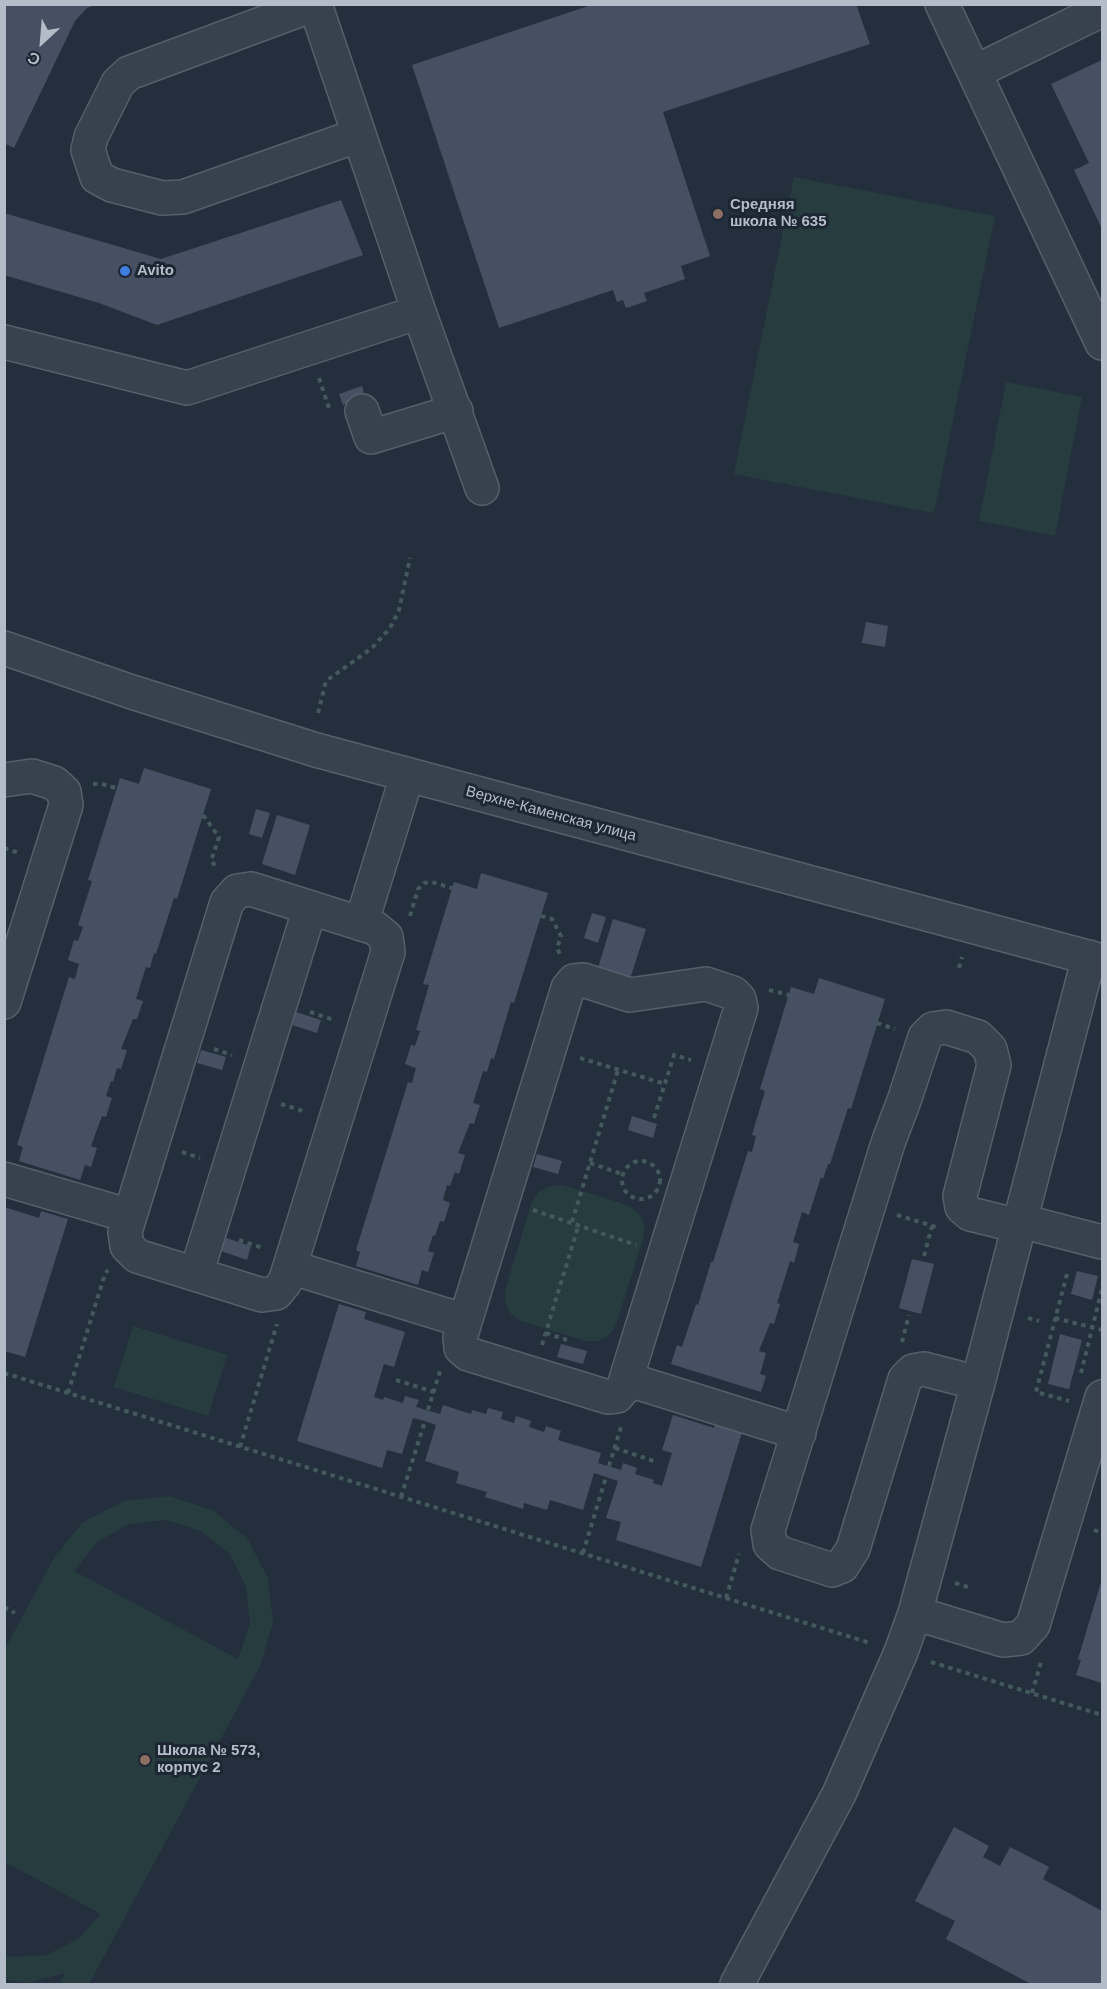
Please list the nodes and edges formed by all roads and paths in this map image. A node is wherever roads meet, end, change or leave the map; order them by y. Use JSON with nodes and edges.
{"nodes":[{"id":1,"x":315,"y":4,"type":"edge"},
{"id":2,"x":942,"y":4,"type":"edge"},
{"id":3,"x":1102,"y":10,"type":"edge"},
{"id":4,"x":975,"y":72,"type":"junction"},
{"id":5,"x":359,"y":135,"type":"junction"},
{"id":6,"x":419,"y":312,"type":"junction"},
{"id":7,"x":1099,"y":328,"type":"edge"},
{"id":8,"x":4,"y":342,"type":"edge"},
{"id":9,"x":309,"y":349,"type":"junction"},
{"id":10,"x":362,"y":411,"type":"joint"},
{"id":11,"x":456,"y":411,"type":"junction"},
{"id":12,"x":482,"y":488,"type":"dead end"},
{"id":13,"x":410,"y":558,"type":"dead end"},
{"id":14,"x":4,"y":648,"type":"edge"},
{"id":15,"x":318,"y":713,"type":"dead end"},
{"id":16,"x":407,"y":776,"type":"junction"},
{"id":17,"x":4,"y":780,"type":"edge"},
{"id":18,"x":202,"y":815,"type":"dead end"},
{"id":19,"x":4,"y":848,"type":"edge"},
{"id":20,"x":21,"y":853,"type":"dead end"},
{"id":21,"x":452,"y":888,"type":"dead end"},
{"id":22,"x":237,"y":891,"type":"junction"},
{"id":23,"x":310,"y":908,"type":"junction"},
{"id":24,"x":541,"y":916,"type":"dead end"},
{"id":25,"x":374,"y":931,"type":"junction"},
{"id":26,"x":1096,"y":959,"type":"edge"},
{"id":27,"x":574,"y":981,"type":"junction"},
{"id":28,"x":4,"y":1002,"type":"edge"},
{"id":29,"x":280,"y":1003,"type":"junction"},
{"id":30,"x":364,"y":1029,"type":"junction"},
{"id":31,"x":184,"y":1040,"type":"junction"},
{"id":32,"x":570,"y":1055,"type":"dead end"},
{"id":33,"x":696,"y":1062,"type":"dead end"},
{"id":34,"x":618,"y":1070,"type":"junction"},
{"id":35,"x":257,"y":1079,"type":"junction"},
{"id":36,"x":665,"y":1084,"type":"junction"},
{"id":37,"x":654,"y":1118,"type":"dead end"},
{"id":38,"x":335,"y":1122,"type":"junction"},
{"id":39,"x":153,"y":1143,"type":"junction"},
{"id":40,"x":590,"y":1163,"type":"junction"},
{"id":41,"x":230,"y":1167,"type":"junction"},
{"id":42,"x":622,"y":1174,"type":"junction"},
{"id":43,"x":4,"y":1179,"type":"edge"},
{"id":44,"x":868,"y":1206,"type":"junction"},
{"id":45,"x":530,"y":1209,"type":"dead end"},
{"id":46,"x":572,"y":1222,"type":"junction"},
{"id":47,"x":1020,"y":1224,"type":"junction"},
{"id":48,"x":932,"y":1226,"type":"junction"},
{"id":49,"x":578,"y":1227,"type":"junction"},
{"id":50,"x":942,"y":1229,"type":"dead end"},
{"id":51,"x":128,"y":1231,"type":"junction"},
{"id":52,"x":210,"y":1231,"type":"junction"},
{"id":53,"x":1102,"y":1242,"type":"edge"},
{"id":54,"x":641,"y":1246,"type":"dead end"},
{"id":55,"x":924,"y":1256,"type":"dead end"},
{"id":56,"x":286,"y":1272,"type":"junction"},
{"id":57,"x":196,"y":1274,"type":"junction"},
{"id":58,"x":1066,"y":1274,"type":"dead end"},
{"id":59,"x":1102,"y":1289,"type":"edge"},
{"id":60,"x":1055,"y":1318,"type":"junction"},
{"id":61,"x":1093,"y":1328,"type":"junction"},
{"id":62,"x":1102,"y":1330,"type":"edge"},
{"id":63,"x":546,"y":1333,"type":"junction"},
{"id":64,"x":463,"y":1335,"type":"junction"},
{"id":65,"x":567,"y":1340,"type":"dead end"},
{"id":66,"x":540,"y":1352,"type":"dead end"},
{"id":67,"x":4,"y":1373,"type":"edge"},
{"id":68,"x":396,"y":1380,"type":"dead end"},
{"id":69,"x":978,"y":1383,"type":"junction"},
{"id":70,"x":621,"y":1388,"type":"junction"},
{"id":71,"x":434,"y":1392,"type":"junction"},
{"id":72,"x":68,"y":1393,"type":"junction"},
{"id":73,"x":1094,"y":1395,"type":"edge"},
{"id":74,"x":428,"y":1410,"type":"dead end"},
{"id":75,"x":425,"y":1421,"type":"dead end"},
{"id":76,"x":799,"y":1433,"type":"junction"},
{"id":77,"x":240,"y":1447,"type":"junction"},
{"id":78,"x":615,"y":1449,"type":"junction"},
{"id":79,"x":654,"y":1461,"type":"dead end"},
{"id":80,"x":609,"y":1467,"type":"dead end"},
{"id":81,"x":606,"y":1477,"type":"dead end"},
{"id":82,"x":401,"y":1497,"type":"junction"},
{"id":83,"x":583,"y":1553,"type":"junction"},
{"id":84,"x":4,"y":1607,"type":"edge"},
{"id":85,"x":15,"y":1613,"type":"dead end"},
{"id":86,"x":915,"y":1613,"type":"junction"},
{"id":87,"x":870,"y":1643,"type":"dead end"},
{"id":88,"x":950,"y":1667,"type":"dead end"},
{"id":89,"x":1102,"y":1715,"type":"edge"},
{"id":90,"x":737,"y":1984,"type":"edge"}],
"edges":[{"from":1,"to":5,"type":"street"},
{"from":1,"to":5,"type":"street"},
{"from":2,"to":4,"type":"street"},
{"from":3,"to":4,"type":"street"},
{"from":4,"to":7,"type":"street"},
{"from":5,"to":6,"type":"street"},
{"from":6,"to":9,"type":"street"},
{"from":6,"to":11,"type":"street"},
{"from":8,"to":9,"type":"street"},
{"from":9,"to":10,"type":"path"},
{"from":10,"to":11,"type":"street"},
{"from":11,"to":12,"type":"street"},
{"from":13,"to":15,"type":"path"},
{"from":14,"to":16,"type":"street","name":"Верхне-Каменская улица"},
{"from":16,"to":25,"type":"street"},
{"from":16,"to":26,"type":"street","name":"Верхне-Каменская улица"},
{"from":17,"to":28,"type":"street"},
{"from":18,"to":22,"type":"path"},
{"from":19,"to":20,"type":"path"},
{"from":21,"to":25,"type":"path"},
{"from":22,"to":23,"type":"street"},
{"from":22,"to":31,"type":"street"},
{"from":23,"to":25,"type":"street"},
{"from":23,"to":29,"type":"street"},
{"from":24,"to":27,"type":"path"},
{"from":25,"to":30,"type":"street"},
{"from":26,"to":47,"type":"street"},
{"from":27,"to":64,"type":"street"},
{"from":27,"to":70,"type":"street"},
{"from":29,"to":30,"type":"path"},
{"from":29,"to":35,"type":"street"},
{"from":30,"to":38,"type":"street"},
{"from":31,"to":35,"type":"path"},
{"from":31,"to":39,"type":"street"},
{"from":32,"to":34,"type":"path"},
{"from":33,"to":36,"type":"path"},
{"from":34,"to":36,"type":"path"},
{"from":34,"to":40,"type":"path"},
{"from":35,"to":38,"type":"path"},
{"from":35,"to":41,"type":"street"},
{"from":36,"to":37,"type":"path"},
{"from":38,"to":56,"type":"street"},
{"from":39,"to":41,"type":"path"},
{"from":39,"to":51,"type":"street"},
{"from":40,"to":42,"type":"path"},
{"from":40,"to":46,"type":"path"},
{"from":41,"to":52,"type":"street"},
{"from":42,"to":42,"type":"path"},
{"from":43,"to":51,"type":"street"},
{"from":44,"to":47,"type":"street"},
{"from":44,"to":48,"type":"path"},
{"from":44,"to":76,"type":"street"},
{"from":45,"to":46,"type":"path"},
{"from":46,"to":49,"type":"path"},
{"from":47,"to":53,"type":"street"},
{"from":47,"to":69,"type":"street"},
{"from":48,"to":50,"type":"path"},
{"from":48,"to":55,"type":"path"},
{"from":49,"to":54,"type":"path"},
{"from":49,"to":63,"type":"path"},
{"from":51,"to":57,"type":"street"},
{"from":51,"to":72,"type":"path"},
{"from":52,"to":56,"type":"path"},
{"from":52,"to":57,"type":"street"},
{"from":56,"to":57,"type":"street"},
{"from":56,"to":64,"type":"street"},
{"from":56,"to":77,"type":"path"},
{"from":58,"to":60,"type":"path"},
{"from":59,"to":61,"type":"path"},
{"from":60,"to":61,"type":"path"},
{"from":60,"to":73,"type":"path"},
{"from":61,"to":62,"type":"path"},
{"from":61,"to":73,"type":"path"},
{"from":63,"to":65,"type":"path"},
{"from":63,"to":66,"type":"path"},
{"from":64,"to":70,"type":"street"},
{"from":64,"to":71,"type":"path"},
{"from":67,"to":72,"type":"path"},
{"from":68,"to":71,"type":"path"},
{"from":69,"to":76,"type":"street"},
{"from":69,"to":86,"type":"street"},
{"from":70,"to":76,"type":"street"},
{"from":70,"to":78,"type":"path"},
{"from":71,"to":74,"type":"path"},
{"from":72,"to":77,"type":"path"},
{"from":73,"to":86,"type":"street"},
{"from":75,"to":82,"type":"path"},
{"from":77,"to":82,"type":"path"},
{"from":78,"to":79,"type":"path"},
{"from":78,"to":80,"type":"path"},
{"from":81,"to":83,"type":"path"},
{"from":82,"to":83,"type":"path"},
{"from":83,"to":87,"type":"path"},
{"from":84,"to":85,"type":"path"},
{"from":86,"to":90,"type":"street"},
{"from":88,"to":89,"type":"path"}]}
